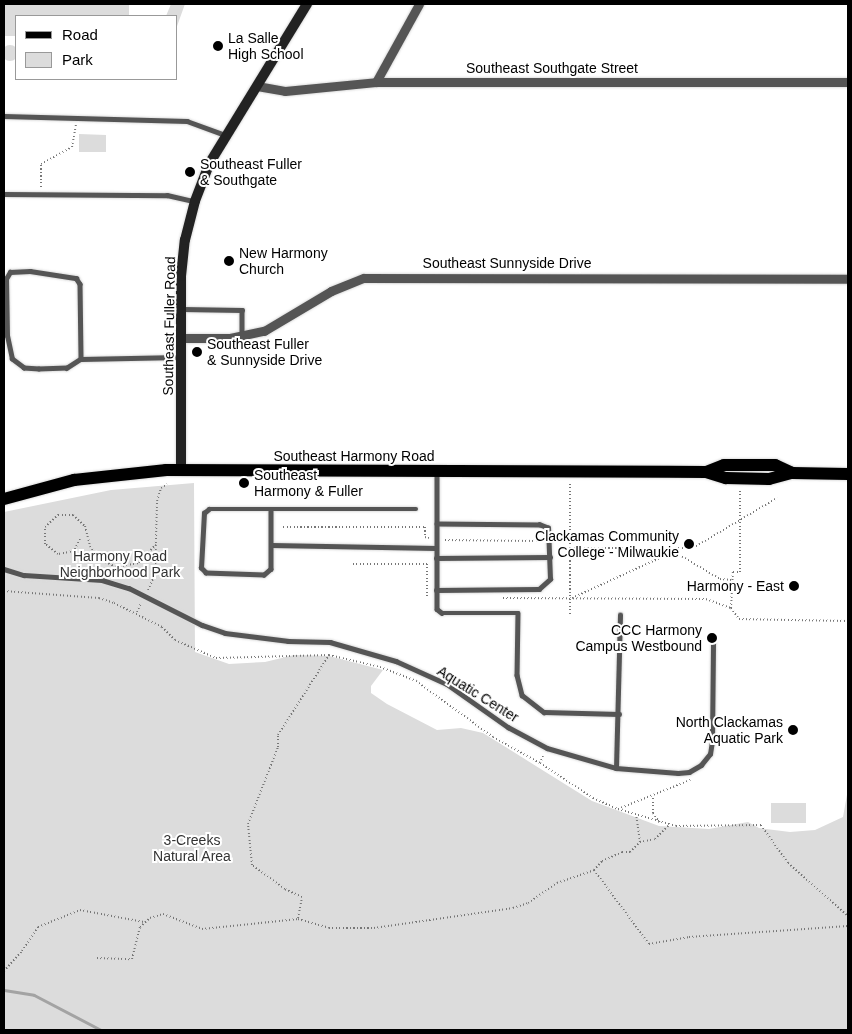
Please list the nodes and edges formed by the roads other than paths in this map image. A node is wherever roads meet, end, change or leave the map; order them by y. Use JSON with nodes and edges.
{"nodes":[{"id":1,"x":307,"y":4,"type":"edge"},
{"id":2,"x":419,"y":4,"type":"edge"},
{"id":3,"x":376,"y":82,"type":"junction"},
{"id":4,"x":848,"y":82,"type":"edge"},
{"id":5,"x":257,"y":86,"type":"junction"},
{"id":6,"x":4,"y":116,"type":"edge"},
{"id":7,"x":227,"y":136,"type":"junction"},
{"id":8,"x":4,"y":194,"type":"edge"},
{"id":9,"x":195,"y":201,"type":"junction"},
{"id":10,"x":848,"y":279,"type":"edge"},
{"id":11,"x":181,"y":309,"type":"junction"},
{"id":12,"x":242,"y":337,"type":"junction"},
{"id":13,"x":181,"y":338,"type":"junction"},
{"id":14,"x":181,"y":357,"type":"junction"},
{"id":15,"x":81,"y":359,"type":"junction"},
{"id":16,"x":181,"y":471,"type":"junction"},
{"id":17,"x":438,"y":471,"type":"junction"},
{"id":18,"x":848,"y":474,"type":"edge"},
{"id":19,"x":4,"y":499,"type":"edge"},
{"id":20,"x":416,"y":509,"type":"dead end"},
{"id":21,"x":271,"y":510,"type":"junction"},
{"id":22,"x":437,"y":524,"type":"junction"},
{"id":23,"x":271,"y":545,"type":"junction"},
{"id":24,"x":436,"y":548,"type":"junction"},
{"id":25,"x":550,"y":557,"type":"junction"},
{"id":26,"x":436,"y":558,"type":"junction"},
{"id":27,"x":4,"y":568,"type":"edge"},
{"id":28,"x":436,"y":590,"type":"junction"},
{"id":29,"x":620,"y":615,"type":"dead end"},
{"id":30,"x":713,"y":639,"type":"dead end"},
{"id":31,"x":619,"y":714,"type":"junction"},
{"id":32,"x":616,"y":768,"type":"junction"}],
"edges":[{"from":1,"to":5,"type":"street","name":"Southeast Fuller Road"},
{"from":2,"to":3,"type":"street"},
{"from":3,"to":4,"type":"street","name":"Southeast Southgate Street"},
{"from":3,"to":5,"type":"street","name":"Southeast Southgate Street"},
{"from":5,"to":7,"type":"street","name":"Southeast Fuller Road"},
{"from":6,"to":7,"type":"lane"},
{"from":7,"to":9,"type":"street","name":"Southeast Fuller Road"},
{"from":8,"to":9,"type":"lane"},
{"from":9,"to":11,"type":"street","name":"Southeast Fuller Road"},
{"from":10,"to":12,"type":"street","name":"Southeast Sunnyside Drive"},
{"from":11,"to":12,"type":"lane"},
{"from":11,"to":13,"type":"street","name":"Southeast Fuller Road"},
{"from":12,"to":13,"type":"street","name":"Southeast Sunnyside Drive"},
{"from":13,"to":14,"type":"street","name":"Southeast Fuller Road"},
{"from":14,"to":15,"type":"lane"},
{"from":14,"to":16,"type":"street","name":"Southeast Fuller Road"},
{"from":15,"to":15,"type":"lane"},
{"from":16,"to":17,"type":"main road","name":"Southeast Harmony Road"},
{"from":16,"to":19,"type":"main road","name":"Southeast Harmony Road"},
{"from":17,"to":18,"type":"main road","name":"Southeast Harmony Road"},
{"from":17,"to":22,"type":"lane"},
{"from":20,"to":21,"type":"lane"},
{"from":21,"to":23,"type":"lane"},
{"from":21,"to":23,"type":"lane"},
{"from":22,"to":24,"type":"lane"},
{"from":22,"to":25,"type":"lane"},
{"from":23,"to":24,"type":"lane"},
{"from":24,"to":26,"type":"lane"},
{"from":25,"to":26,"type":"lane"},
{"from":25,"to":28,"type":"lane"},
{"from":26,"to":28,"type":"lane"},
{"from":27,"to":32,"type":"lane","name":"Aquatic Center"},
{"from":28,"to":31,"type":"lane"},
{"from":29,"to":31,"type":"lane"},
{"from":30,"to":32,"type":"lane","name":"Aquatic Center"},
{"from":31,"to":32,"type":"lane"}]}
